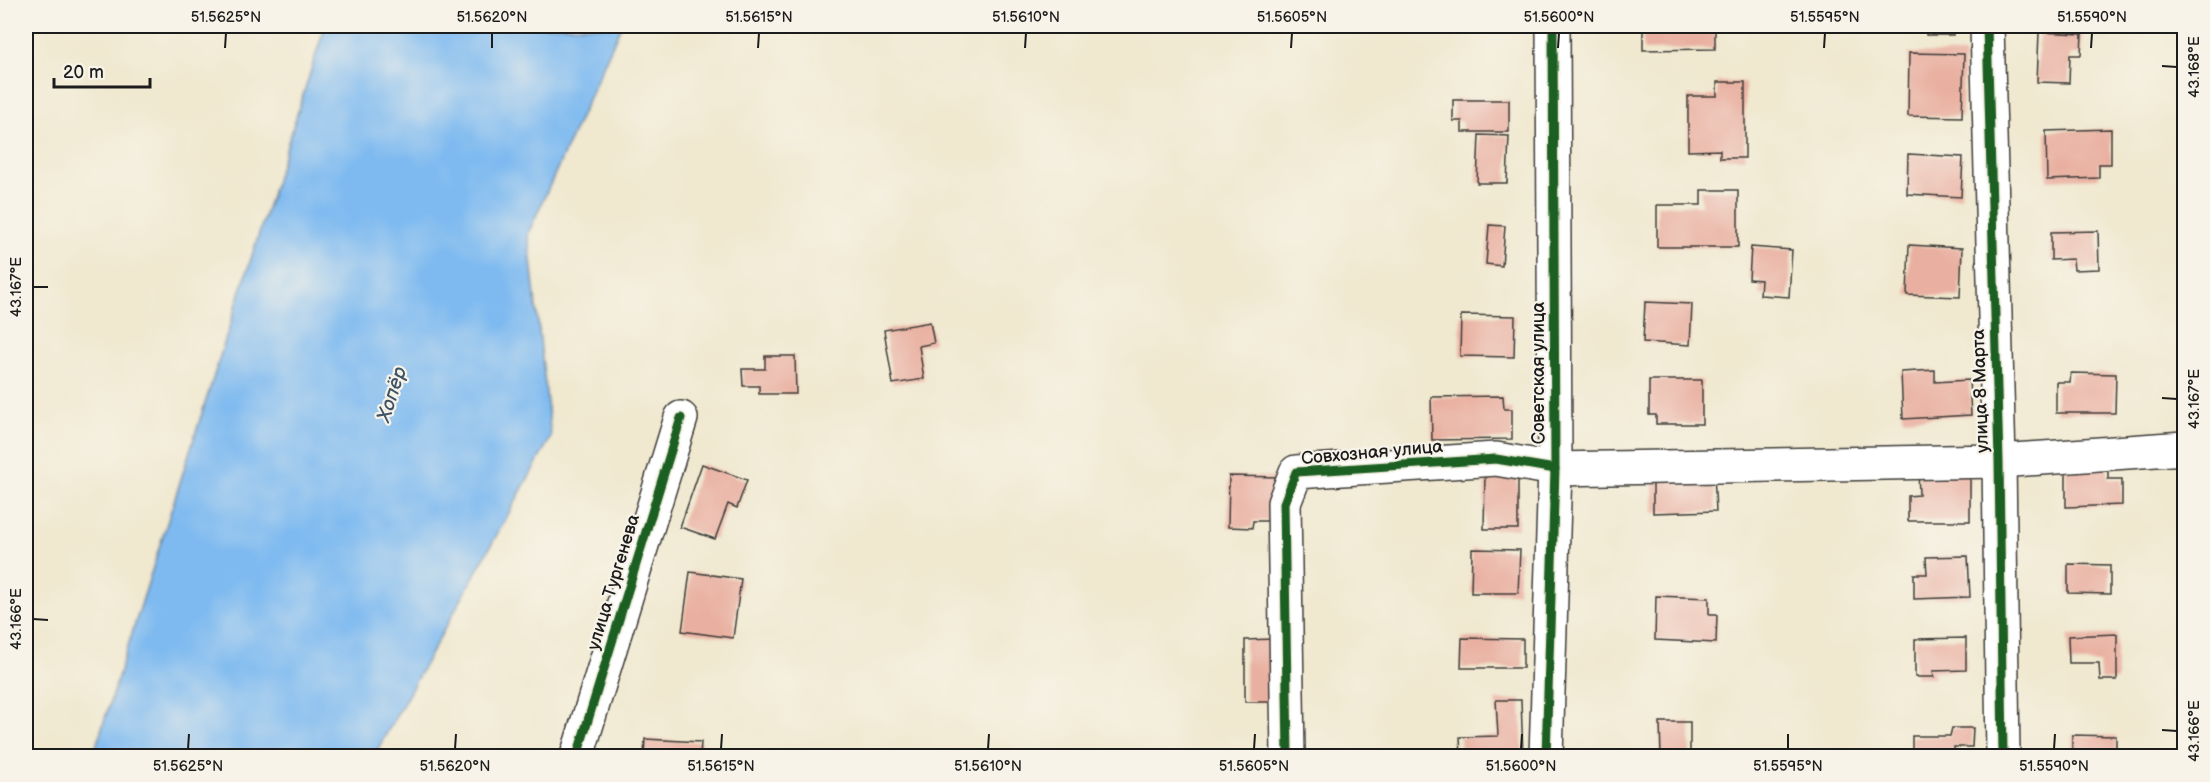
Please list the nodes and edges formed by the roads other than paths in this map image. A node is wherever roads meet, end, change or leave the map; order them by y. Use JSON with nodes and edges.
{"nodes":[{"id":1,"x":1553,"y":26,"type":"edge"},
{"id":2,"x":1987,"y":26,"type":"edge"},
{"id":3,"x":681,"y":418,"type":"dead end"},
{"id":4,"x":2184,"y":448,"type":"edge"},
{"id":5,"x":1999,"y":461,"type":"junction"},
{"id":6,"x":1555,"y":469,"type":"junction"},
{"id":7,"x":577,"y":756,"type":"edge"},
{"id":8,"x":1288,"y":756,"type":"edge"},
{"id":9,"x":1546,"y":756,"type":"edge"},
{"id":10,"x":2003,"y":756,"type":"edge"}],
"edges":[{"from":1,"to":6,"type":"street","name":"Советская улица"},
{"from":2,"to":5,"type":"street","name":"улица 8 Марта"},
{"from":3,"to":7,"type":"street","name":"улица Тургенева"},
{"from":4,"to":5,"type":"street"},
{"from":5,"to":6,"type":"street"},
{"from":5,"to":10,"type":"street","name":"улица 8 Марта"},
{"from":6,"to":8,"type":"street","name":"Совхозная улица"},
{"from":6,"to":9,"type":"street","name":"Советская улица"}]}
